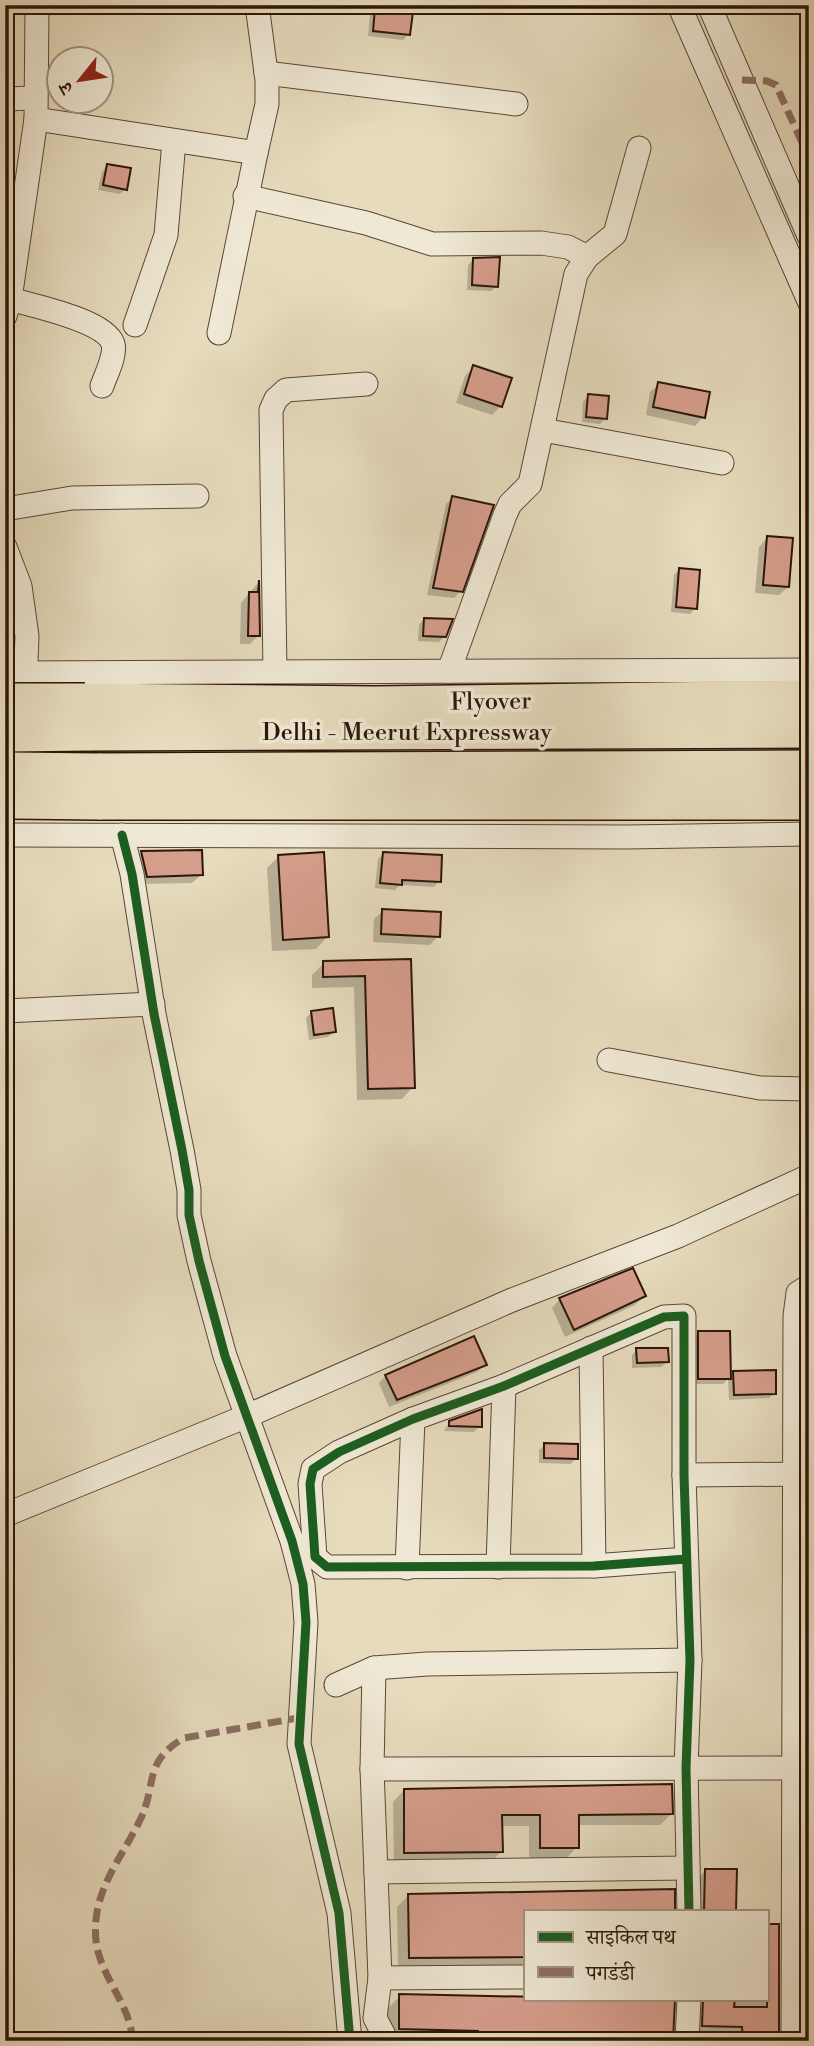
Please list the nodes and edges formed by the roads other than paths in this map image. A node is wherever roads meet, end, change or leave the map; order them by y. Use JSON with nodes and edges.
{"nodes":[{"id":1,"x":37,"y":5,"type":"edge"},
{"id":2,"x":257,"y":5,"type":"edge"},
{"id":3,"x":679,"y":5,"type":"edge"},
{"id":4,"x":709,"y":5,"type":"edge"},
{"id":5,"x":266,"y":73,"type":"junction"},
{"id":6,"x":5,"y":99,"type":"edge"},
{"id":7,"x":516,"y":104,"type":"dead end"},
{"id":8,"x":36,"y":108,"type":"junction"},
{"id":9,"x":174,"y":141,"type":"junction"},
{"id":10,"x":639,"y":148,"type":"dead end"},
{"id":11,"x":256,"y":153,"type":"junction"},
{"id":12,"x":245,"y":196,"type":"junction"},
{"id":13,"x":809,"y":236,"type":"edge"},
{"id":14,"x":587,"y":257,"type":"junction"},
{"id":15,"x":809,"y":301,"type":"edge"},
{"id":16,"x":8,"y":307,"type":"edge"},
{"id":17,"x":135,"y":326,"type":"dead end"},
{"id":18,"x":219,"y":334,"type":"dead end"},
{"id":19,"x":366,"y":384,"type":"dead end"},
{"id":20,"x":102,"y":386,"type":"dead end"},
{"id":21,"x":543,"y":430,"type":"junction"},
{"id":22,"x":722,"y":463,"type":"dead end"},
{"id":23,"x":197,"y":496,"type":"dead end"},
{"id":24,"x":5,"y":509,"type":"edge"},
{"id":25,"x":5,"y":547,"type":"edge"},
{"id":26,"x":809,"y":670,"type":"edge"},
{"id":27,"x":275,"y":671,"type":"junction"},
{"id":28,"x":449,"y":671,"type":"junction"},
{"id":29,"x":64,"y":673,"type":"junction"},
{"id":30,"x":809,"y":698,"type":"edge"},
{"id":31,"x":10,"y":703,"type":"edge"},
{"id":32,"x":809,"y":730,"type":"edge"},
{"id":33,"x":809,"y":768,"type":"edge"},
{"id":34,"x":7,"y":781,"type":"edge"},
{"id":35,"x":809,"y":802,"type":"edge"},
{"id":36,"x":809,"y":834,"type":"edge"},
{"id":37,"x":5,"y":835,"type":"edge"},
{"id":38,"x":30,"y":835,"type":"junction"},
{"id":39,"x":72,"y":835,"type":"junction"},
{"id":40,"x":122,"y":835,"type":"junction"},
{"id":41,"x":153,"y":1004,"type":"junction"},
{"id":42,"x":5,"y":1011,"type":"edge"},
{"id":43,"x":609,"y":1060,"type":"dead end"},
{"id":44,"x":809,"y":1089,"type":"edge"},
{"id":45,"x":809,"y":1176,"type":"edge"},
{"id":46,"x":809,"y":1286,"type":"edge"},
{"id":47,"x":591,"y":1348,"type":"junction"},
{"id":48,"x":504,"y":1386,"type":"junction"},
{"id":49,"x":247,"y":1416,"type":"junction"},
{"id":50,"x":413,"y":1419,"type":"junction"},
{"id":51,"x":802,"y":1474,"type":"edge"},
{"id":52,"x":684,"y":1475,"type":"junction"},
{"id":53,"x":5,"y":1515,"type":"edge"},
{"id":54,"x":687,"y":1559,"type":"junction"},
{"id":55,"x":594,"y":1566,"type":"junction"},
{"id":56,"x":498,"y":1567,"type":"junction"},
{"id":57,"x":407,"y":1569,"type":"junction"},
{"id":58,"x":690,"y":1660,"type":"junction"},
{"id":59,"x":374,"y":1668,"type":"junction"},
{"id":60,"x":336,"y":1685,"type":"dead end"},
{"id":61,"x":686,"y":1768,"type":"junction"},
{"id":62,"x":802,"y":1768,"type":"edge"},
{"id":63,"x":372,"y":1769,"type":"junction"},
{"id":64,"x":688,"y":1868,"type":"junction"},
{"id":65,"x":376,"y":1872,"type":"junction"},
{"id":66,"x":689,"y":1910,"type":"edge"},
{"id":67,"x":524,"y":1977,"type":"edge"},
{"id":68,"x":380,"y":1978,"type":"junction"},
{"id":69,"x":689,"y":2000,"type":"edge"},
{"id":70,"x":350,"y":2041,"type":"edge"},
{"id":71,"x":387,"y":2041,"type":"edge"},
{"id":72,"x":687,"y":2041,"type":"edge"},
{"id":73,"x":793,"y":2041,"type":"edge"}],
"edges":[{"from":1,"to":8,"type":"street"},
{"from":2,"to":5,"type":"street"},
{"from":3,"to":15,"type":"street"},
{"from":4,"to":13,"type":"street"},
{"from":5,"to":7,"type":"street"},
{"from":5,"to":11,"type":"street"},
{"from":6,"to":8,"type":"street"},
{"from":8,"to":9,"type":"street"},
{"from":8,"to":16,"type":"street"},
{"from":9,"to":11,"type":"street"},
{"from":9,"to":17,"type":"street"},
{"from":10,"to":14,"type":"street"},
{"from":11,"to":12,"type":"street"},
{"from":12,"to":14,"type":"street"},
{"from":12,"to":18,"type":"street"},
{"from":14,"to":21,"type":"street"},
{"from":16,"to":20,"type":"street"},
{"from":19,"to":27,"type":"street"},
{"from":21,"to":22,"type":"street"},
{"from":21,"to":28,"type":"street"},
{"from":23,"to":24,"type":"street"},
{"from":25,"to":31,"type":"street"},
{"from":26,"to":28,"type":"street"},
{"from":27,"to":28,"type":"street"},
{"from":27,"to":29,"type":"street"},
{"from":29,"to":31,"type":"street"},
{"from":29,"to":39,"type":"street"},
{"from":30,"to":31,"type":"highway","name":"Flyover","bridge":true},
{"from":31,"to":32,"type":"highway","name":"Delhi - Meerut Expressway","bridge":true},
{"from":31,"to":38,"type":"street"},
{"from":33,"to":34,"type":"highway","name":"Delhi - Meerut Expressway","bridge":true},
{"from":34,"to":35,"type":"highway","bridge":true},
{"from":36,"to":40,"type":"street"},
{"from":37,"to":38,"type":"street"},
{"from":38,"to":39,"type":"street"},
{"from":39,"to":40,"type":"street"},
{"from":40,"to":41,"type":"street"},
{"from":41,"to":42,"type":"street"},
{"from":41,"to":49,"type":"street"},
{"from":43,"to":44,"type":"street"},
{"from":45,"to":49,"type":"street"},
{"from":46,"to":51,"type":"street"},
{"from":47,"to":48,"type":"street"},
{"from":47,"to":52,"type":"street"},
{"from":47,"to":55,"type":"street"},
{"from":48,"to":50,"type":"street"},
{"from":48,"to":56,"type":"street"},
{"from":49,"to":53,"type":"street"},
{"from":49,"to":70,"type":"street"},
{"from":50,"to":57,"type":"street"},
{"from":50,"to":57,"type":"street"},
{"from":51,"to":52,"type":"street"},
{"from":51,"to":62,"type":"street"},
{"from":52,"to":54,"type":"street"},
{"from":54,"to":55,"type":"street"},
{"from":54,"to":58,"type":"street"},
{"from":55,"to":56,"type":"street"},
{"from":56,"to":57,"type":"street"},
{"from":58,"to":59,"type":"street"},
{"from":58,"to":61,"type":"street"},
{"from":59,"to":60,"type":"street"},
{"from":59,"to":63,"type":"street"},
{"from":61,"to":62,"type":"street"},
{"from":61,"to":63,"type":"street"},
{"from":61,"to":64,"type":"street"},
{"from":62,"to":73,"type":"street"},
{"from":63,"to":65,"type":"street"},
{"from":64,"to":65,"type":"street"},
{"from":64,"to":66,"type":"street"},
{"from":65,"to":68,"type":"street"},
{"from":67,"to":68,"type":"street"},
{"from":68,"to":71,"type":"street"},
{"from":69,"to":72,"type":"street"}]}
